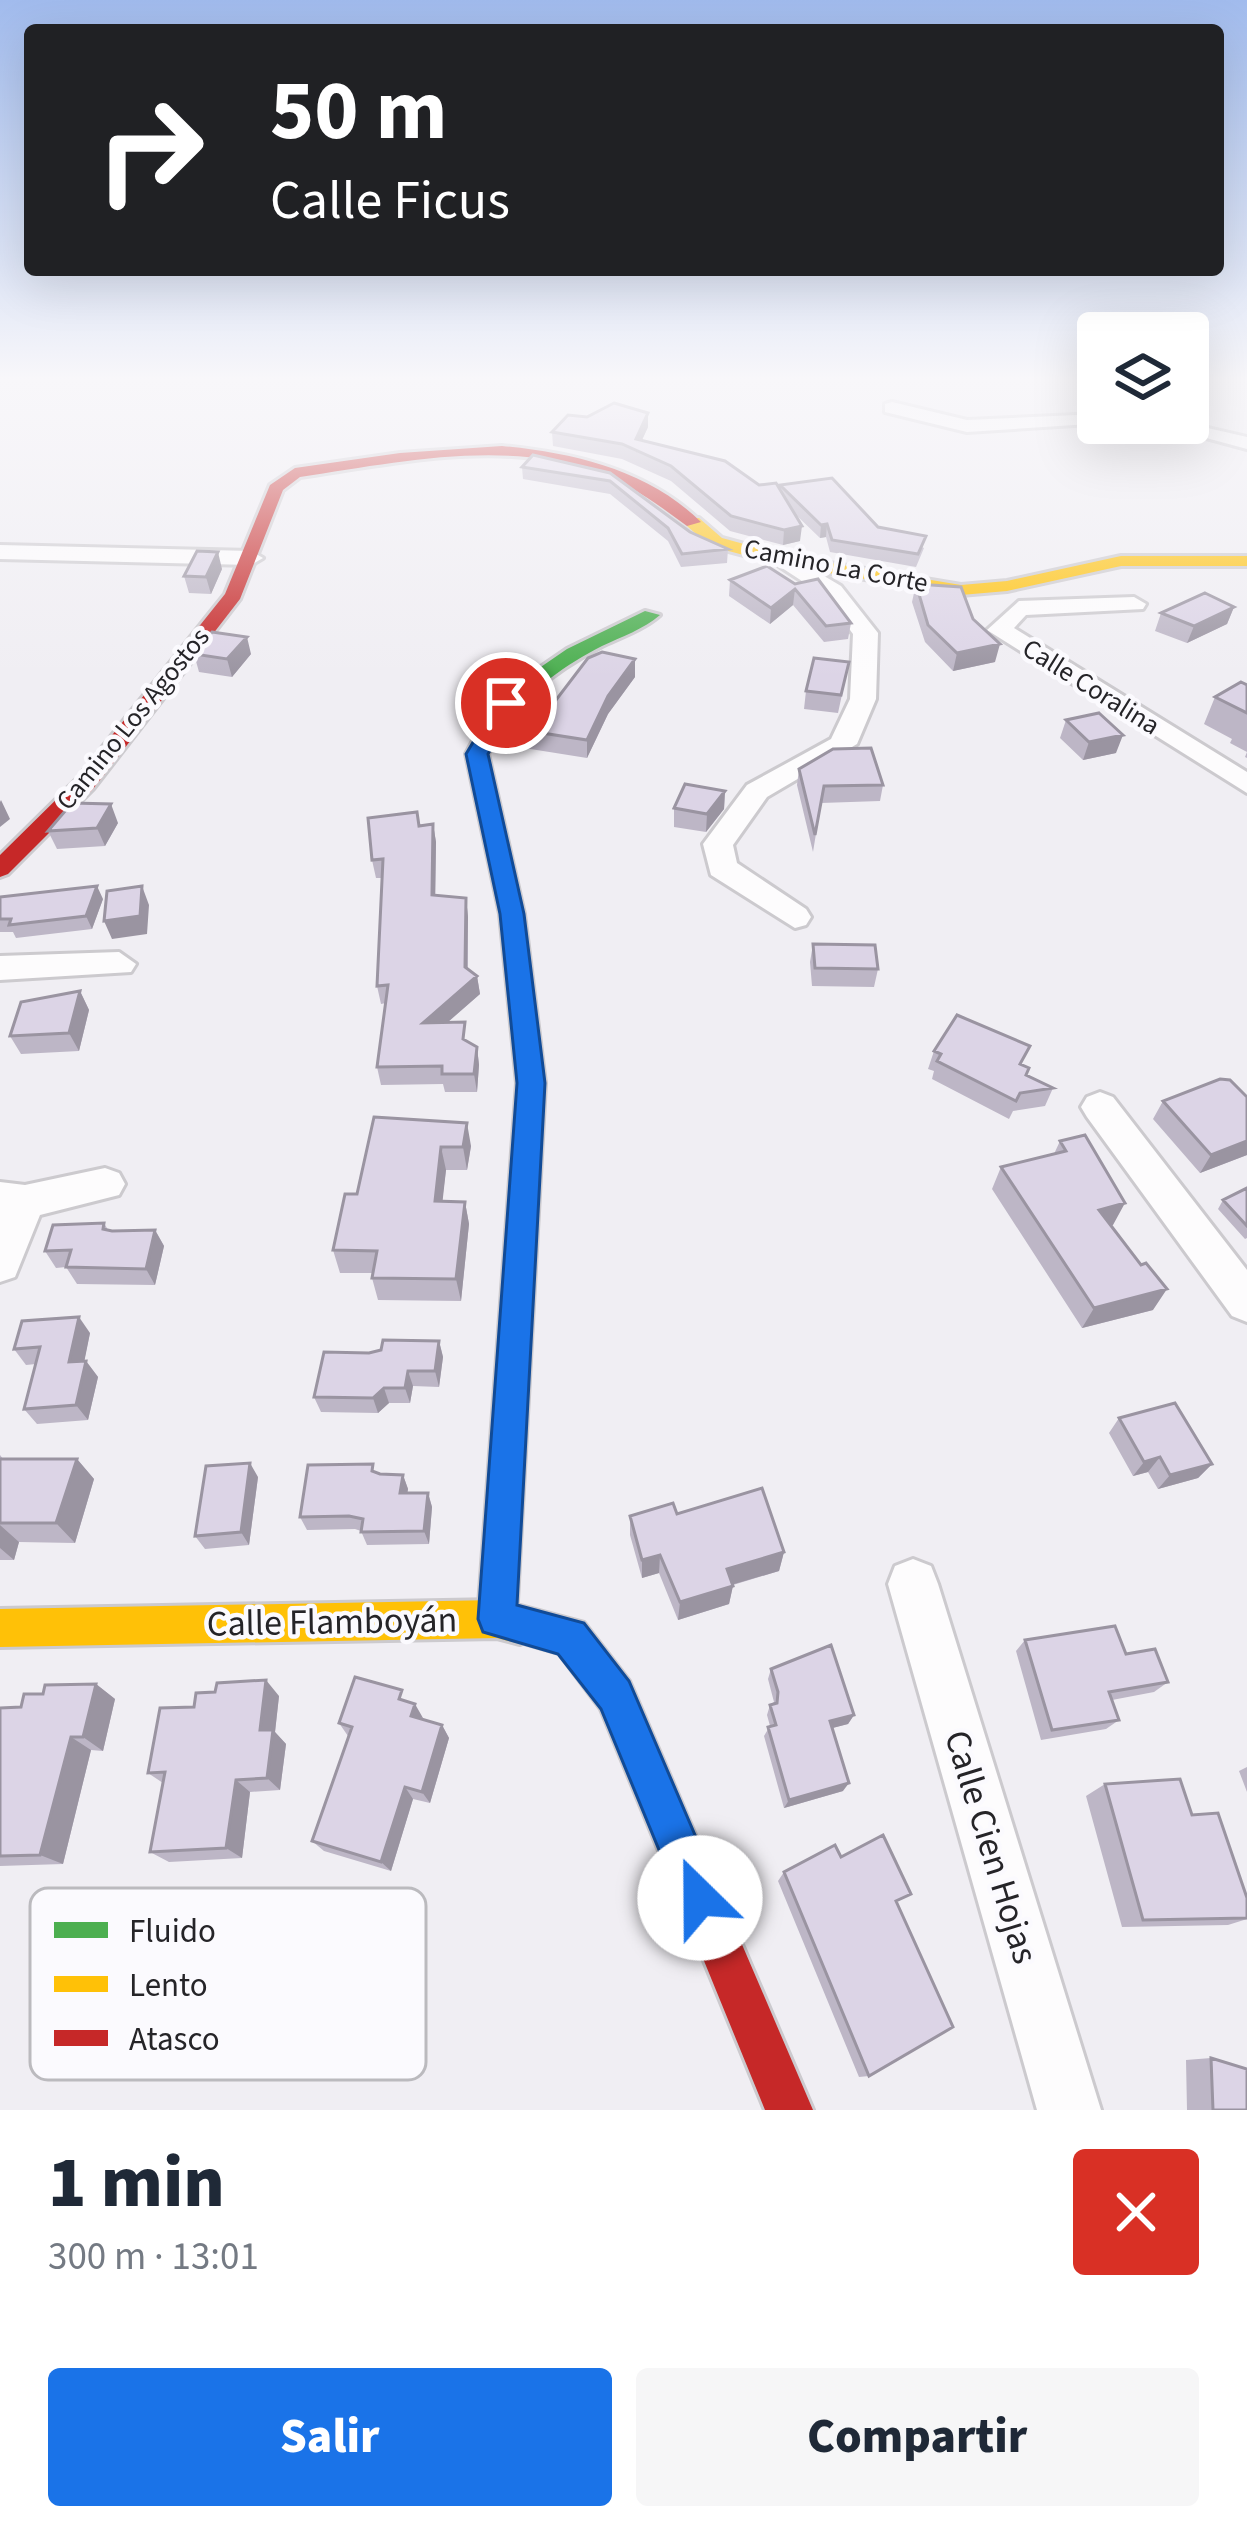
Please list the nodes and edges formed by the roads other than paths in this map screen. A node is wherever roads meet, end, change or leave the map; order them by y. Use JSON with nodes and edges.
{"nodes":[{"id":1,"x":286,"y":480,"type":"edge"},
{"id":2,"x":633,"y":480,"type":"edge"},
{"id":3,"x":0,"y":552,"type":"edge"},
{"id":4,"x":250,"y":558,"type":"junction"},
{"id":5,"x":787,"y":561,"type":"junction"},
{"id":6,"x":1247,"y":561,"type":"edge"},
{"id":7,"x":1134,"y":604,"type":"dead end"},
{"id":8,"x":651,"y":615,"type":"dead end"},
{"id":9,"x":1247,"y":784,"type":"edge"},
{"id":10,"x":0,"y":869,"type":"edge"},
{"id":11,"x":794,"y":917,"type":"dead end"},
{"id":12,"x":119,"y":964,"type":"dead end"},
{"id":13,"x":0,"y":968,"type":"edge"},
{"id":14,"x":1100,"y":1107,"type":"dead end"},
{"id":15,"x":105,"y":1184,"type":"dead end"},
{"id":16,"x":13,"y":1201,"type":"edge"},
{"id":17,"x":0,"y":1264,"type":"edge"},
{"id":18,"x":1247,"y":1303,"type":"edge"},
{"id":19,"x":913,"y":1584,"type":"dead end"},
{"id":20,"x":497,"y":1619,"type":"junction"},
{"id":21,"x":0,"y":1628,"type":"edge"},
{"id":22,"x":789,"y":2110,"type":"edge"},
{"id":23,"x":1069,"y":2110,"type":"edge"}],
"edges":[{"from":1,"to":4,"type":"street","name":"Camino La Corte"},
{"from":2,"to":5,"type":"street","name":"Camino La Corte"},
{"from":3,"to":4,"type":"street"},
{"from":4,"to":10,"type":"street","name":"Camino Los Agostos"},
{"from":5,"to":6,"type":"street","name":"Camino La Corte"},
{"from":5,"to":11,"type":"street"},
{"from":7,"to":9,"type":"street","name":"Calle Coralina"},
{"from":8,"to":20,"type":"street"},
{"from":12,"to":13,"type":"street"},
{"from":14,"to":18,"type":"street"},
{"from":15,"to":16,"type":"street"},
{"from":16,"to":17,"type":"street"},
{"from":19,"to":23,"type":"street","name":"Calle Cien Hojas"},
{"from":20,"to":21,"type":"street","name":"Calle Flamboyán"},
{"from":20,"to":22,"type":"street","name":"Calle Flamboyán"}]}
